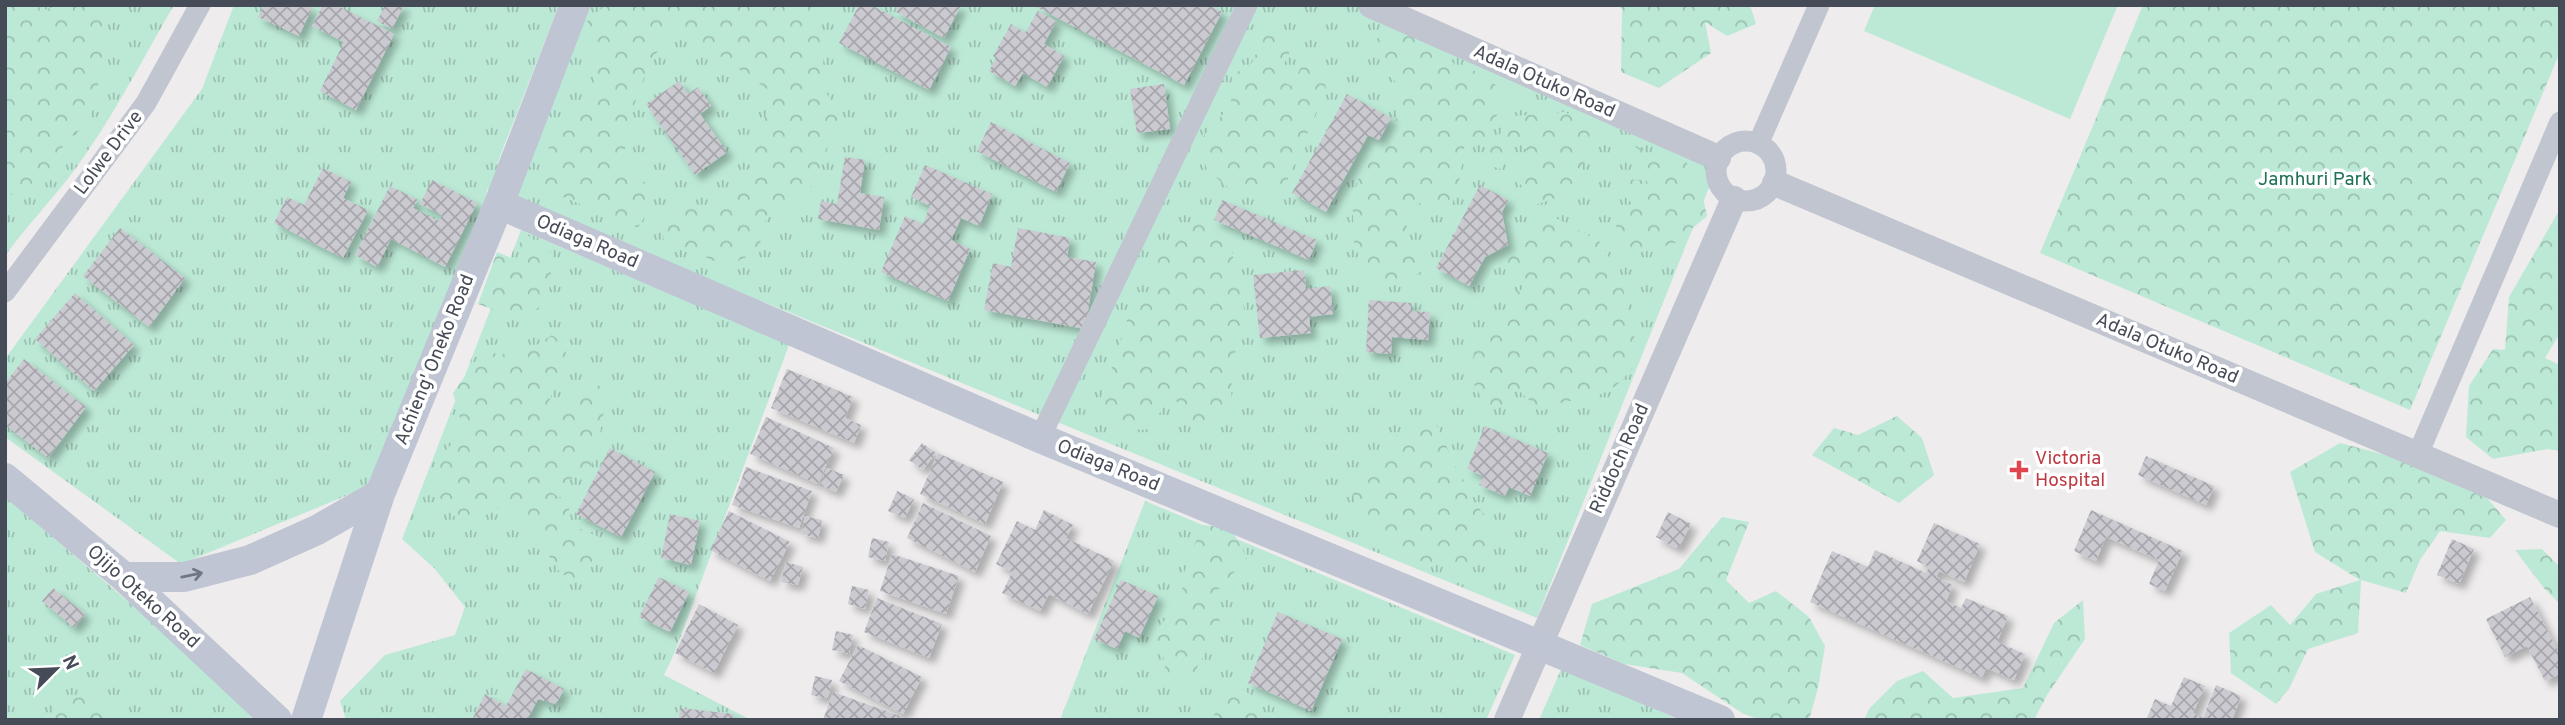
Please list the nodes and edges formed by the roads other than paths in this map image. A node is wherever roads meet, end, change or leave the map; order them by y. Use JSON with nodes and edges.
{"nodes":[{"id":1,"x":200,"y":5,"type":"edge"},
{"id":2,"x":575,"y":5,"type":"edge"},
{"id":3,"x":1247,"y":5,"type":"edge"},
{"id":4,"x":1371,"y":5,"type":"edge"},
{"id":5,"x":1819,"y":5,"type":"edge"},
{"id":6,"x":2560,"y":122,"type":"edge"},
{"id":7,"x":1759,"y":142,"type":"junction"},
{"id":8,"x":1718,"y":158,"type":"junction"},
{"id":9,"x":1775,"y":183,"type":"junction"},
{"id":10,"x":1734,"y":199,"type":"junction"},
{"id":11,"x":499,"y":204,"type":"junction"},
{"id":12,"x":5,"y":292,"type":"edge"},
{"id":13,"x":1040,"y":438,"type":"junction"},
{"id":14,"x":2418,"y":454,"type":"junction"},
{"id":15,"x":5,"y":478,"type":"edge"},
{"id":16,"x":380,"y":494,"type":"junction"},
{"id":17,"x":2560,"y":515,"type":"edge"},
{"id":18,"x":124,"y":577,"type":"junction"},
{"id":19,"x":1539,"y":644,"type":"junction"},
{"id":20,"x":277,"y":720,"type":"edge"},
{"id":21,"x":306,"y":720,"type":"edge"},
{"id":22,"x":1507,"y":720,"type":"edge"},
{"id":23,"x":1720,"y":720,"type":"edge"}],
"edges":[{"from":1,"to":12,"type":"street","name":"Lolwe Drive"},
{"from":2,"to":11,"type":"main road","name":"Achieng' Oneko Road"},
{"from":3,"to":13,"type":"street"},
{"from":4,"to":8,"type":"street","name":"Adala Otuko Road"},
{"from":5,"to":7,"type":"street"},
{"from":6,"to":14,"type":"street"},
{"from":7,"to":8,"type":"street"},
{"from":7,"to":9,"type":"street"},
{"from":8,"to":10,"type":"street"},
{"from":9,"to":10,"type":"street"},
{"from":9,"to":14,"type":"street","name":"Adala Otuko Road"},
{"from":10,"to":19,"type":"street","name":"Riddoch Road"},
{"from":11,"to":13,"type":"main road","name":"Odiaga Road"},
{"from":11,"to":16,"type":"main road","name":"Achieng' Oneko Road"},
{"from":13,"to":19,"type":"main road","name":"Odiaga Road"},
{"from":14,"to":17,"type":"street","name":"Adala Otuko Road"},
{"from":15,"to":18,"type":"main road","name":"Ojijo Oteko Road"},
{"from":18,"to":16,"type":"main road","one_way":true},
{"from":16,"to":21,"type":"main road","name":"Achieng' Oneko Road"},
{"from":18,"to":20,"type":"main road","name":"Ojijo Oteko Road"},
{"from":19,"to":22,"type":"street","name":"Riddoch Road"},
{"from":19,"to":23,"type":"main road","name":"Odiaga Road"}]}
